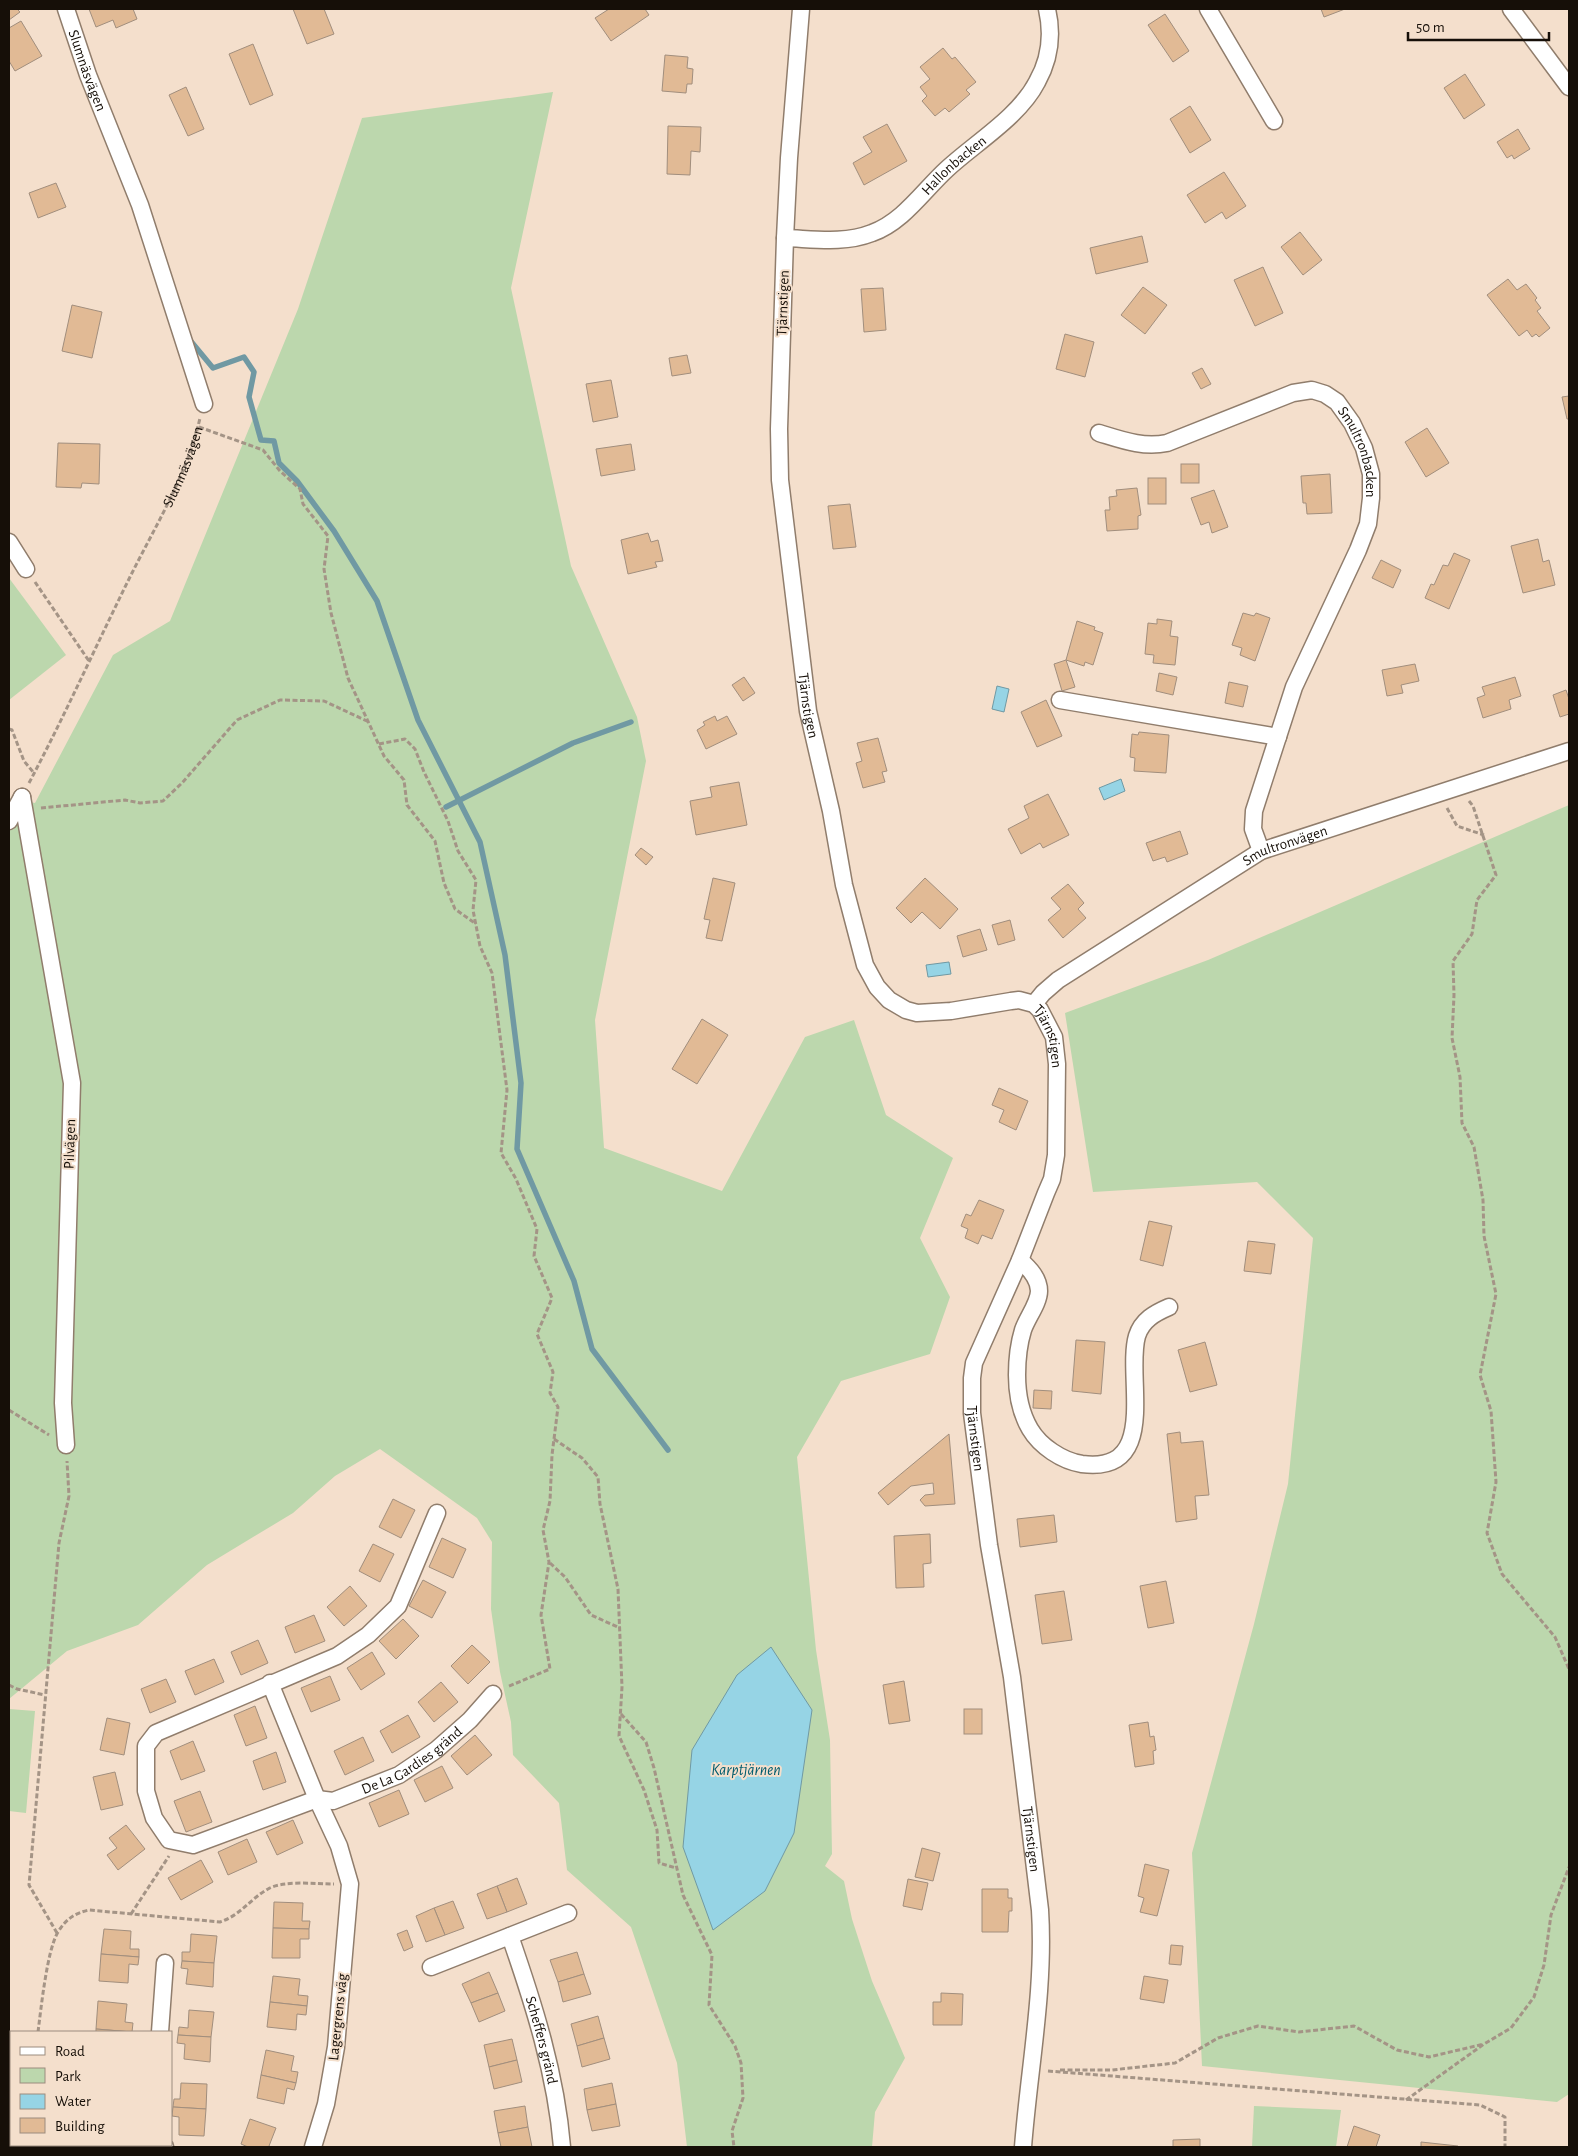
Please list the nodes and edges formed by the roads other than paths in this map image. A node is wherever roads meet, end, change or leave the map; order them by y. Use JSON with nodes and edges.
{"nodes":[{"id":1,"x":66,"y":9,"type":"edge"},
{"id":2,"x":801,"y":9,"type":"edge"},
{"id":3,"x":1047,"y":9,"type":"edge"},
{"id":4,"x":1208,"y":9,"type":"edge"},
{"id":5,"x":1511,"y":9,"type":"edge"},
{"id":6,"x":1569,"y":87,"type":"edge"},
{"id":7,"x":1274,"y":121,"type":"dead end"},
{"id":8,"x":785,"y":238,"type":"junction"},
{"id":9,"x":204,"y":404,"type":"road end"},
{"id":10,"x":1099,"y":433,"type":"dead end"},
{"id":11,"x":9,"y":542,"type":"edge"},
{"id":12,"x":26,"y":569,"type":"road end"},
{"id":13,"x":1060,"y":700,"type":"dead end"},
{"id":14,"x":1278,"y":737,"type":"junction"},
{"id":15,"x":1569,"y":751,"type":"edge"},
{"id":16,"x":9,"y":821,"type":"edge"},
{"id":17,"x":1261,"y":851,"type":"junction"},
{"id":18,"x":1034,"y":1004,"type":"junction"},
{"id":19,"x":1020,"y":1260,"type":"junction"},
{"id":20,"x":1169,"y":1307,"type":"dead end"},
{"id":21,"x":66,"y":1444,"type":"road end"},
{"id":22,"x":437,"y":1513,"type":"dead end"},
{"id":23,"x":270,"y":1683,"type":"junction"},
{"id":24,"x":496,"y":1692,"type":"road end"},
{"id":25,"x":317,"y":1799,"type":"junction"},
{"id":26,"x":568,"y":1913,"type":"dead end"},
{"id":27,"x":510,"y":1936,"type":"junction"},
{"id":28,"x":165,"y":1963,"type":"dead end"},
{"id":29,"x":431,"y":1967,"type":"dead end"},
{"id":30,"x":160,"y":2031,"type":"edge"},
{"id":31,"x":313,"y":2147,"type":"edge"},
{"id":32,"x":562,"y":2147,"type":"edge"},
{"id":33,"x":1022,"y":2147,"type":"edge"}],
"edges":[{"from":1,"to":9,"type":"street","name":"Slumnäsvägen"},
{"from":2,"to":8,"type":"street","name":"Tjärnstigen"},
{"from":3,"to":8,"type":"street","name":"Hallonbacken"},
{"from":4,"to":7,"type":"street"},
{"from":5,"to":6,"type":"street"},
{"from":8,"to":18,"type":"street","name":"Tjärnstigen"},
{"from":10,"to":14,"type":"street","name":"Smultronbacken"},
{"from":11,"to":12,"type":"street"},
{"from":13,"to":14,"type":"street"},
{"from":14,"to":17,"type":"street","name":"Smultronbacken"},
{"from":15,"to":17,"type":"street","name":"Smultronvägen"},
{"from":16,"to":21,"type":"street","name":"Pilvägen"},
{"from":17,"to":18,"type":"street","name":"Smultronvägen"},
{"from":18,"to":19,"type":"street","name":"Tjärnstigen"},
{"from":19,"to":20,"type":"street"},
{"from":19,"to":33,"type":"street","name":"Tjärnstigen"},
{"from":22,"to":23,"type":"street"},
{"from":23,"to":25,"type":"street"},
{"from":23,"to":25,"type":"street","name":"De La Gardies gränd"},
{"from":24,"to":25,"type":"street","name":"De La Gardies gränd"},
{"from":25,"to":31,"type":"street","name":"Lagergrens väg"},
{"from":26,"to":27,"type":"street"},
{"from":27,"to":29,"type":"street"},
{"from":27,"to":32,"type":"street","name":"Scheffers gränd"},
{"from":28,"to":30,"type":"street"}]}
